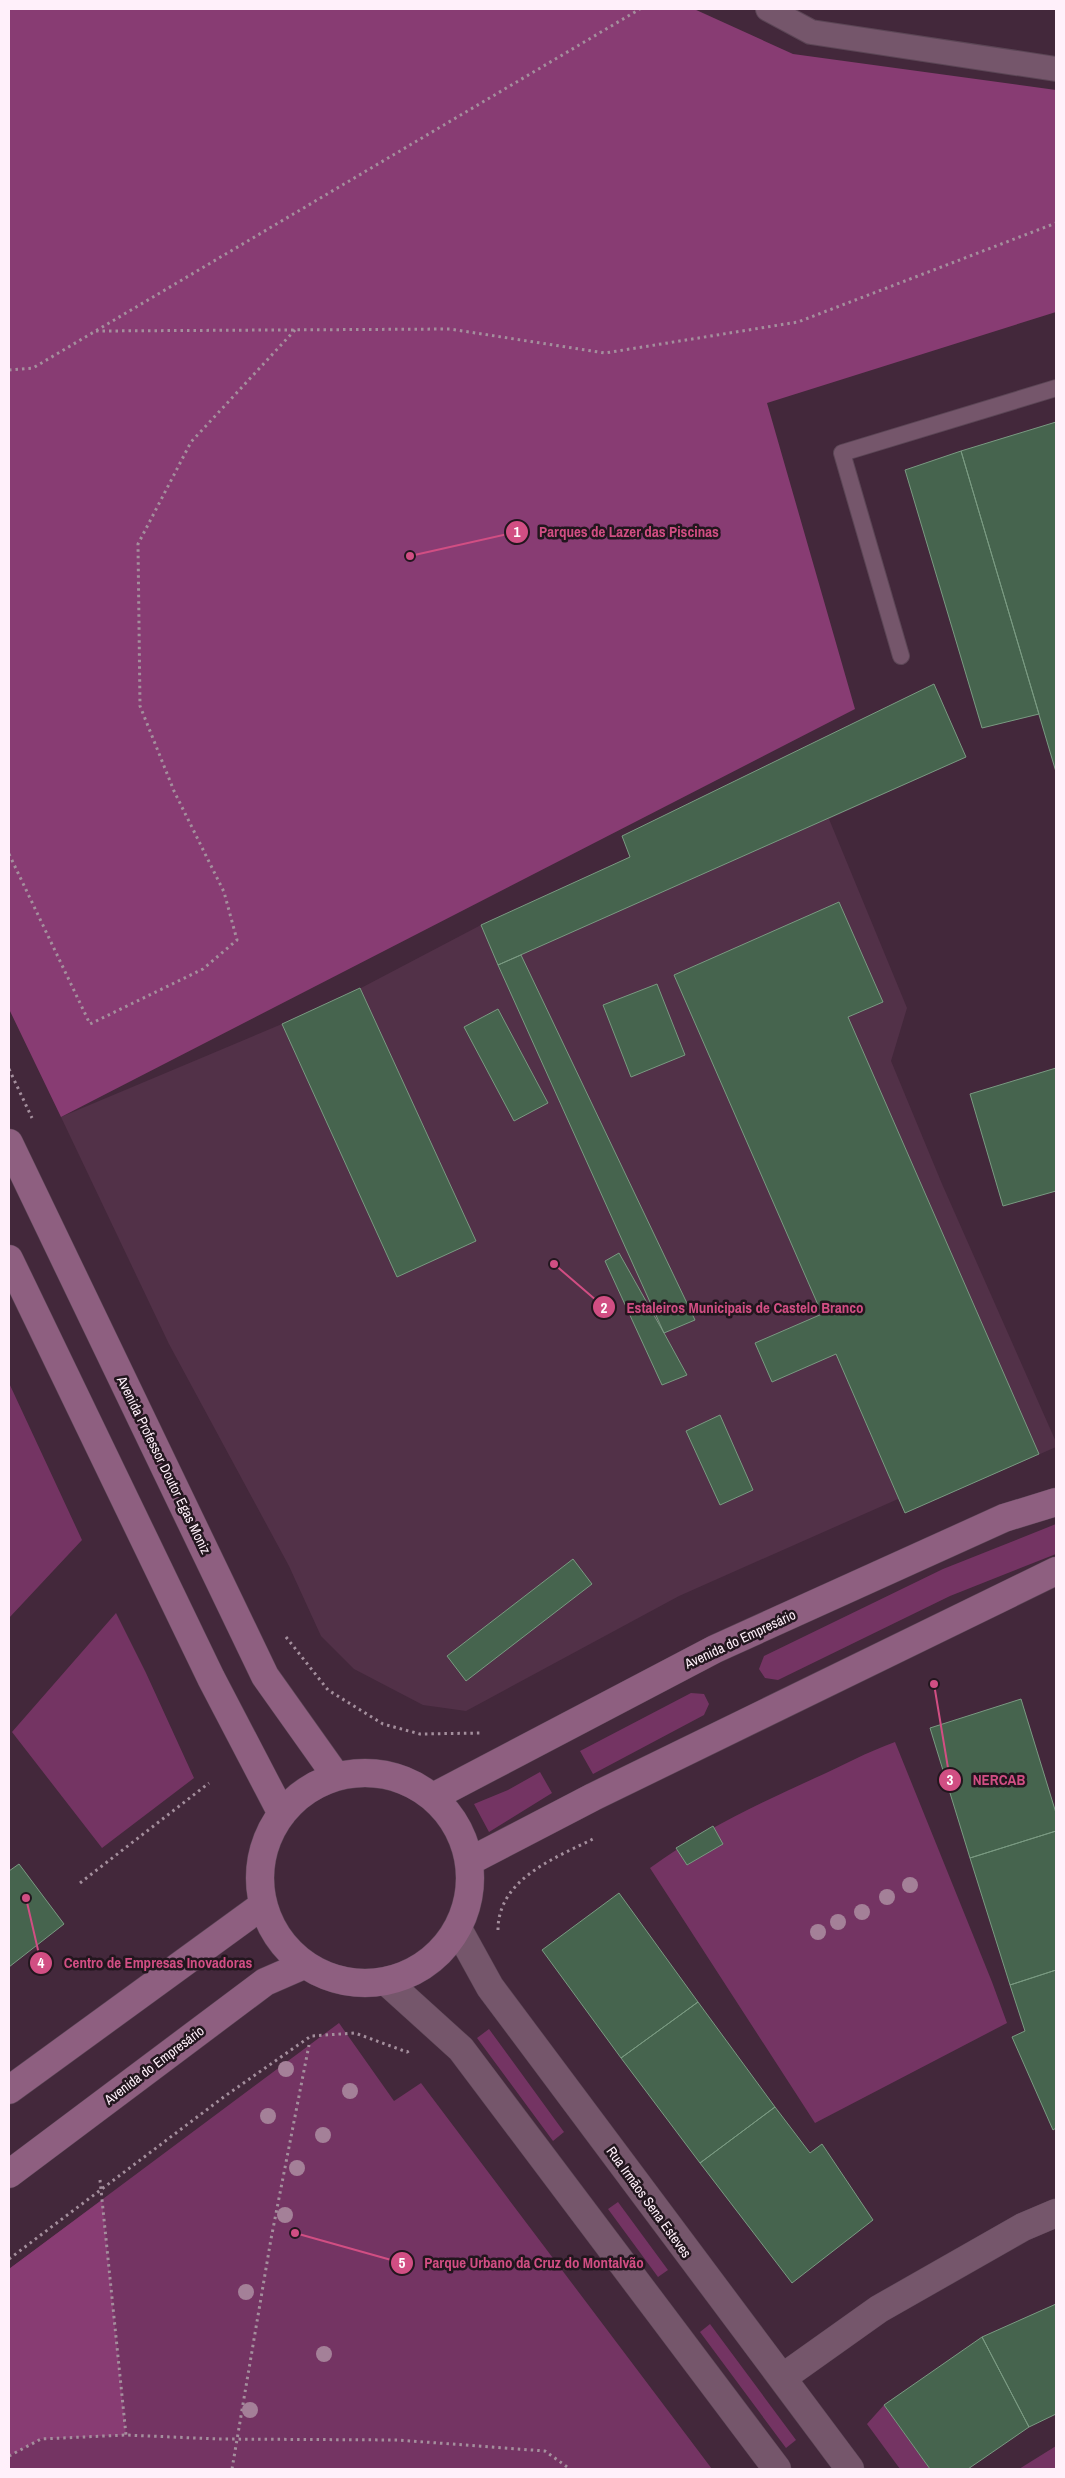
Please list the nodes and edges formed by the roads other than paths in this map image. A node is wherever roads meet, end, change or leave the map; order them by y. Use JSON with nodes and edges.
{"nodes":[{"id":1,"x":768,"y":9,"type":"edge"},
{"id":2,"x":1056,"y":69,"type":"edge"},
{"id":3,"x":1056,"y":388,"type":"edge"},
{"id":4,"x":901,"y":656,"type":"dead end"},
{"id":5,"x":9,"y":1143,"type":"edge"},
{"id":6,"x":9,"y":1259,"type":"edge"},
{"id":7,"x":1056,"y":1502,"type":"edge"},
{"id":8,"x":1056,"y":1571,"type":"edge"},
{"id":9,"x":336,"y":1776,"type":"junction"},
{"id":10,"x":433,"y":1797,"type":"junction"},
{"id":11,"x":282,"y":1814,"type":"junction"},
{"id":12,"x":470,"y":1862,"type":"junction"},
{"id":13,"x":263,"y":1905,"type":"junction"},
{"id":14,"x":458,"y":1929,"type":"junction"},
{"id":15,"x":304,"y":1965,"type":"junction"},
{"id":16,"x":387,"y":1982,"type":"junction"},
{"id":17,"x":9,"y":2090,"type":"edge"},
{"id":18,"x":9,"y":2174,"type":"edge"},
{"id":19,"x":1056,"y":2213,"type":"edge"},
{"id":20,"x":782,"y":2378,"type":"junction"},
{"id":21,"x":777,"y":2469,"type":"edge"},
{"id":22,"x":850,"y":2469,"type":"edge"}],
"edges":[{"from":1,"to":2,"type":"street"},
{"from":3,"to":4,"type":"lane"},
{"from":5,"to":9,"type":"main road","name":"Avenida Professor Doutor Egas Moniz"},
{"from":6,"to":11,"type":"main road"},
{"from":7,"to":10,"type":"main road","name":"Avenida do Empresário"},
{"from":8,"to":12,"type":"main road"},
{"from":9,"to":10,"type":"main road"},
{"from":9,"to":11,"type":"main road"},
{"from":10,"to":12,"type":"main road"},
{"from":11,"to":13,"type":"main road"},
{"from":12,"to":14,"type":"main road"},
{"from":13,"to":15,"type":"main road"},
{"from":13,"to":17,"type":"main road"},
{"from":14,"to":16,"type":"main road"},
{"from":14,"to":20,"type":"street","name":"Rua Irmãos Sena Esteves"},
{"from":15,"to":16,"type":"main road"},
{"from":15,"to":18,"type":"main road","name":"Avenida do Empresário"},
{"from":16,"to":21,"type":"street"},
{"from":19,"to":20,"type":"street"},
{"from":20,"to":22,"type":"street","name":"Rua Irmãos Sena Esteves"}]}
